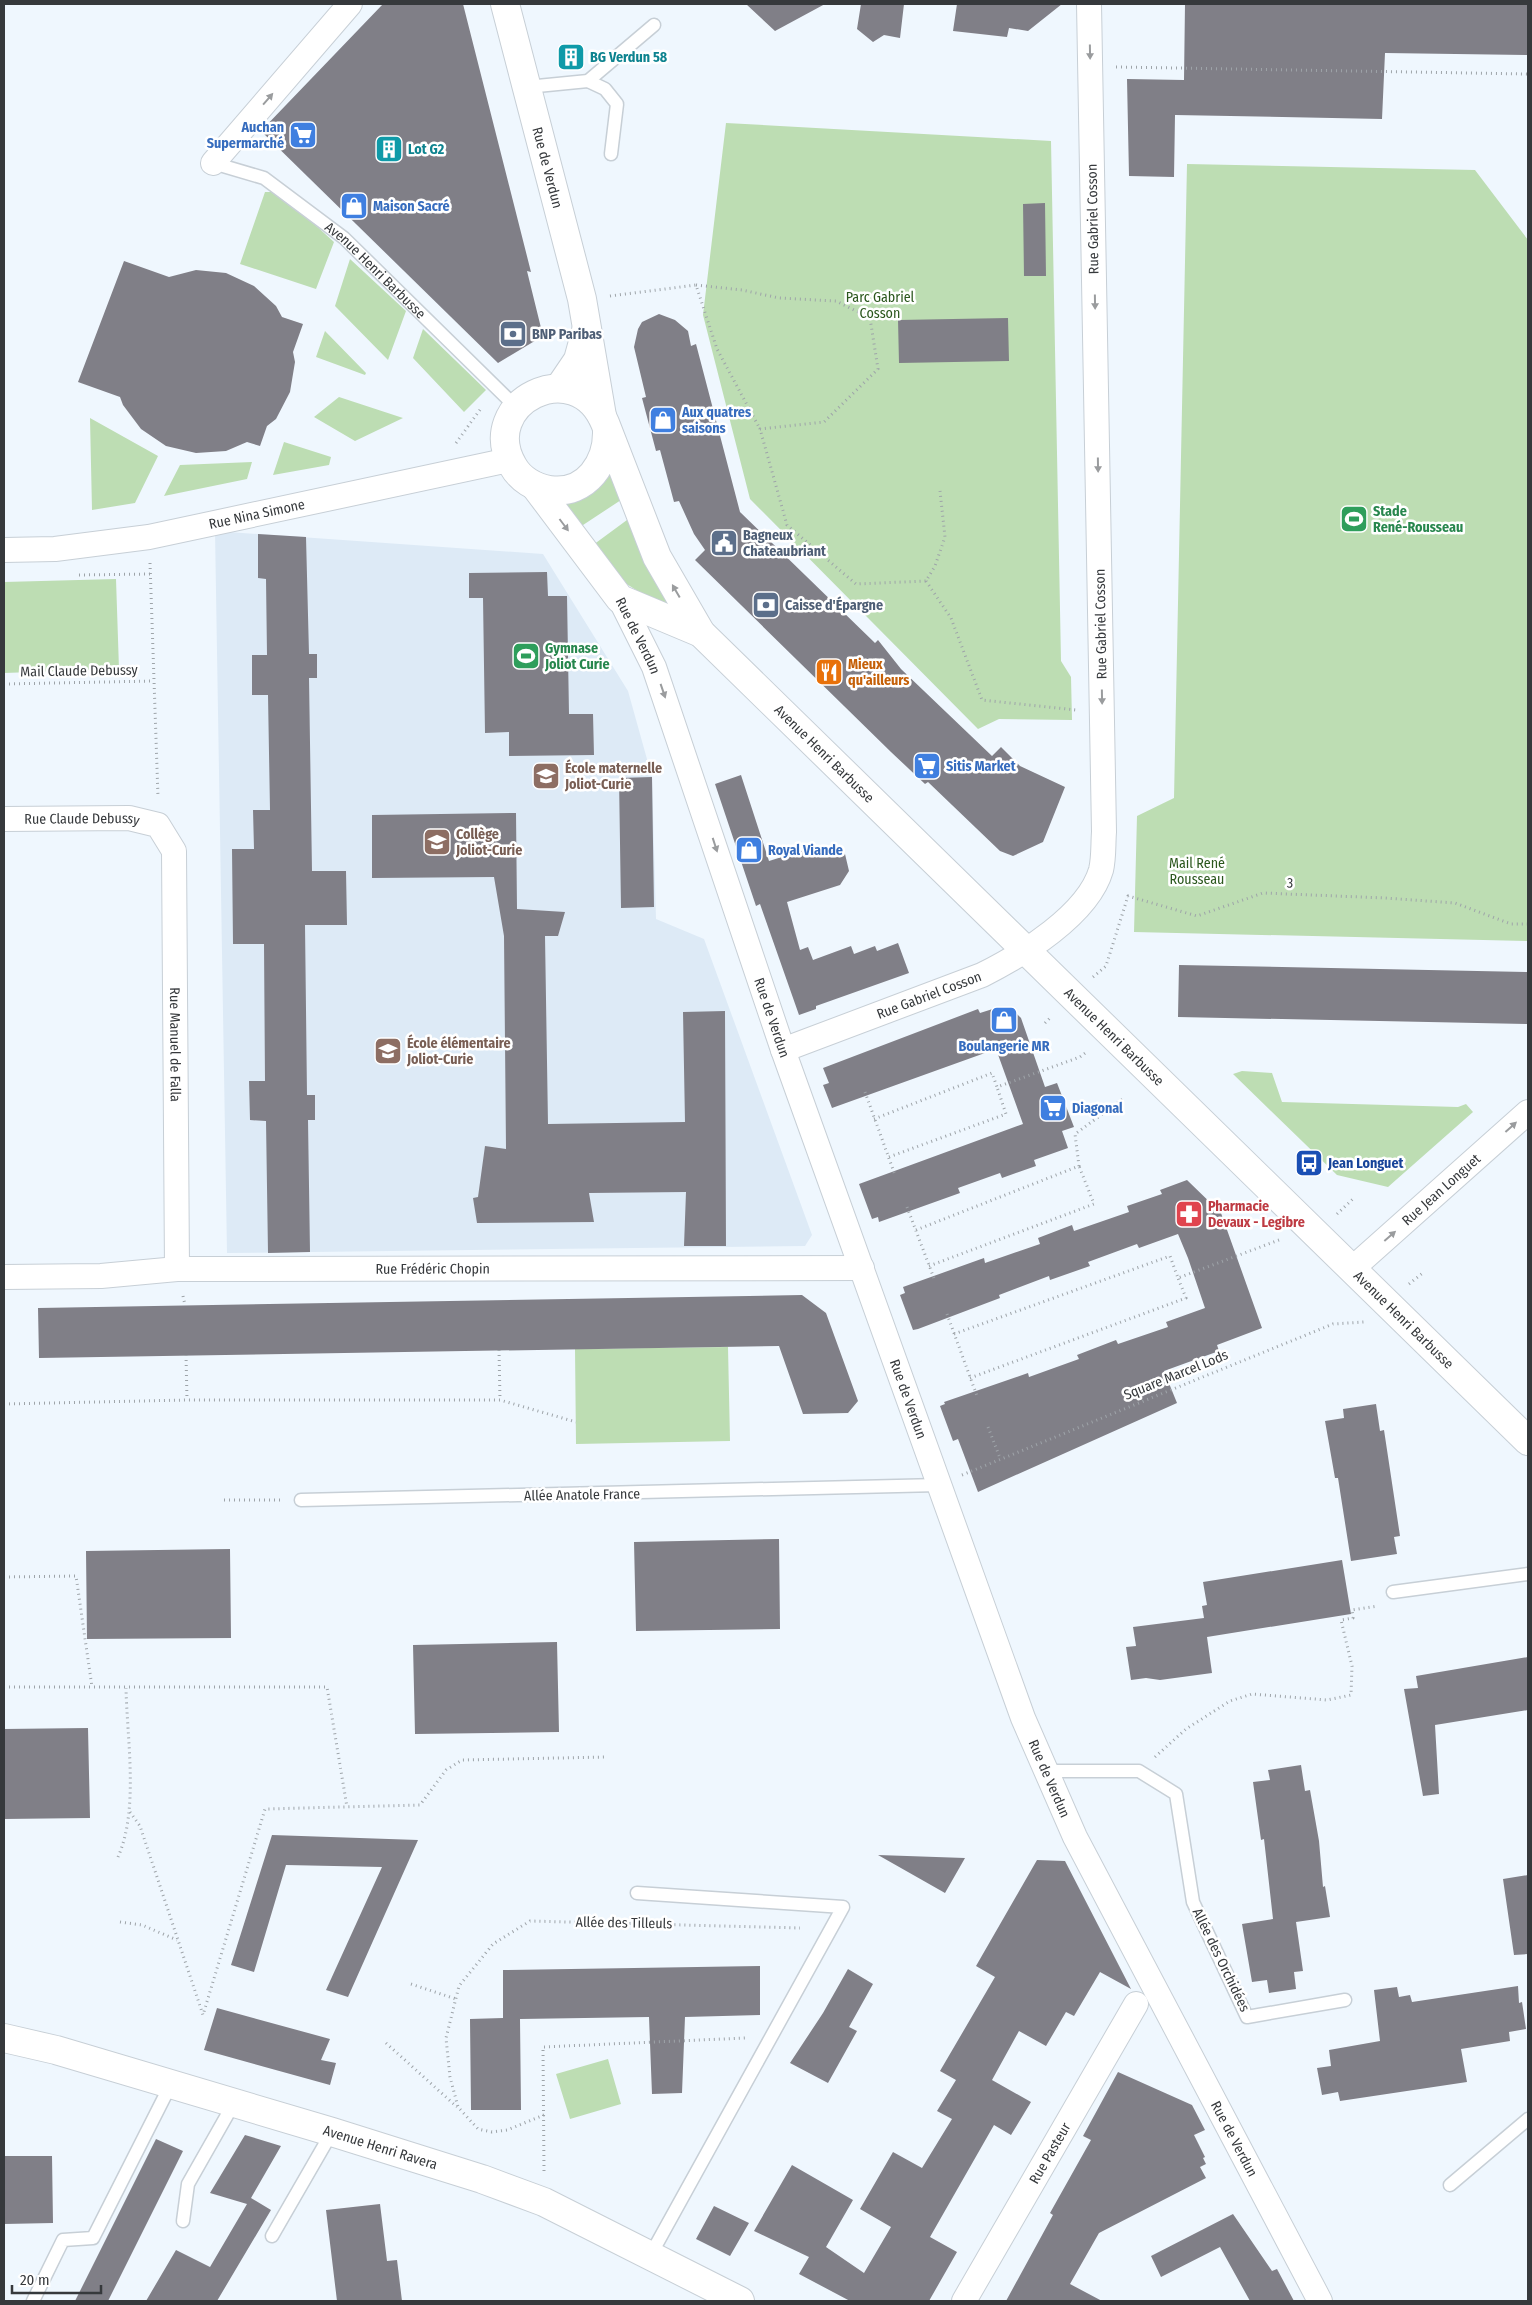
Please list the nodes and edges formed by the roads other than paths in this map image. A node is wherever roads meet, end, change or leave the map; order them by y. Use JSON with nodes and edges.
{"nodes":[{"id":1,"x":350,"y":4,"type":"edge"},
{"id":2,"x":505,"y":4,"type":"edge"},
{"id":3,"x":1089,"y":4,"type":"edge"},
{"id":4,"x":654,"y":25,"type":"dead end"},
{"id":5,"x":588,"y":81,"type":"junction"},
{"id":6,"x":527,"y":87,"type":"junction"},
{"id":7,"x":611,"y":154,"type":"dead end"},
{"id":8,"x":214,"y":163,"type":"joint"},
{"id":9,"x":586,"y":331,"type":"junction"},
{"id":10,"x":559,"y":388,"type":"junction"},
{"id":11,"x":516,"y":407,"type":"junction"},
{"id":12,"x":604,"y":423,"type":"junction"},
{"id":13,"x":509,"y":460,"type":"junction"},
{"id":14,"x":535,"y":486,"type":"junction"},
{"id":15,"x":4,"y":550,"type":"edge"},
{"id":16,"x":620,"y":599,"type":"junction"},
{"id":17,"x":701,"y":633,"type":"junction"},
{"id":18,"x":4,"y":819,"type":"edge"},
{"id":19,"x":158,"y":825,"type":"joint"},
{"id":20,"x":1026,"y":949,"type":"junction"},
{"id":21,"x":783,"y":1050,"type":"junction"},
{"id":22,"x":1528,"y":1112,"type":"edge"},
{"id":23,"x":862,"y":1268,"type":"junction"},
{"id":24,"x":1353,"y":1268,"type":"junction"},
{"id":25,"x":177,"y":1269,"type":"junction"},
{"id":26,"x":4,"y":1277,"type":"edge"},
{"id":27,"x":1528,"y":1442,"type":"edge"},
{"id":28,"x":939,"y":1485,"type":"junction"},
{"id":29,"x":301,"y":1500,"type":"road end"},
{"id":30,"x":1528,"y":1574,"type":"edge"},
{"id":31,"x":1393,"y":1592,"type":"road end"},
{"id":32,"x":1046,"y":1771,"type":"junction"},
{"id":33,"x":637,"y":1893,"type":"dead end"},
{"id":34,"x":1345,"y":2000,"type":"dead end"},
{"id":35,"x":1136,"y":2004,"type":"dead end"},
{"id":36,"x":4,"y":2038,"type":"edge"},
{"id":37,"x":171,"y":2084,"type":"junction"},
{"id":38,"x":234,"y":2103,"type":"junction"},
{"id":39,"x":1528,"y":2119,"type":"edge"},
{"id":40,"x":332,"y":2132,"type":"junction"},
{"id":41,"x":1450,"y":2185,"type":"dead end"},
{"id":42,"x":183,"y":2222,"type":"dead end"},
{"id":43,"x":272,"y":2236,"type":"dead end"},
{"id":44,"x":650,"y":2256,"type":"junction"},
{"id":45,"x":33,"y":2301,"type":"edge"},
{"id":46,"x":740,"y":2301,"type":"edge"},
{"id":47,"x":964,"y":2301,"type":"edge"},
{"id":48,"x":1320,"y":2301,"type":"edge"}],
"edges":[{"from":8,"to":1,"type":"street","one_way":true},
{"from":2,"to":6,"type":"main road","name":"Rue de Verdun"},
{"from":3,"to":20,"type":"street","name":"Rue Gabriel Cosson","one_way":true},
{"from":4,"to":5,"type":"lane"},
{"from":5,"to":6,"type":"lane"},
{"from":5,"to":7,"type":"lane"},
{"from":6,"to":9,"type":"main road","name":"Rue de Verdun"},
{"from":8,"to":11,"type":"lane","name":"Avenue Henri Barbusse"},
{"from":9,"to":10,"type":"main road","name":"Rue de Verdun"},
{"from":9,"to":12,"type":"main road","name":"Rue de Verdun"},
{"from":10,"to":11,"type":"main road"},
{"from":10,"to":12,"type":"main road"},
{"from":11,"to":13,"type":"main road"},
{"from":12,"to":14,"type":"main road"},
{"from":17,"to":12,"type":"main road","name":"Avenue Henri Barbusse","one_way":true},
{"from":13,"to":14,"type":"main road"},
{"from":13,"to":15,"type":"street","name":"Rue Nina Simone"},
{"from":14,"to":16,"type":"main road","name":"Rue de Verdun","one_way":true},
{"from":16,"to":17,"type":"main road","name":"Avenue Henri Barbusse"},
{"from":16,"to":21,"type":"street","name":"Rue de Verdun","one_way":true},
{"from":17,"to":20,"type":"main road","name":"Avenue Henri Barbusse"},
{"from":18,"to":19,"type":"street","name":"Rue Claude Debussy"},
{"from":19,"to":25,"type":"street","name":"Rue Manuel de Falla"},
{"from":20,"to":21,"type":"street","name":"Rue Gabriel Cosson"},
{"from":20,"to":24,"type":"main road","name":"Avenue Henri Barbusse"},
{"from":21,"to":23,"type":"street","name":"Rue de Verdun"},
{"from":24,"to":22,"type":"street","name":"Rue Jean Longuet","one_way":true},
{"from":23,"to":25,"type":"street","name":"Rue Frédéric Chopin"},
{"from":23,"to":28,"type":"street","name":"Rue de Verdun"},
{"from":24,"to":27,"type":"main road","name":"Avenue Henri Barbusse"},
{"from":25,"to":26,"type":"street","name":"Rue Frédéric Chopin"},
{"from":28,"to":29,"type":"lane","name":"Allée Anatole France"},
{"from":28,"to":32,"type":"street","name":"Rue de Verdun"},
{"from":30,"to":31,"type":"lane"},
{"from":32,"to":34,"type":"lane","name":"Allée des Orchidées"},
{"from":32,"to":48,"type":"street","name":"Rue de Verdun"},
{"from":33,"to":44,"type":"lane","name":"Allée des Tilleuls"},
{"from":35,"to":47,"type":"street","name":"Rue Pasteur"},
{"from":36,"to":37,"type":"main road","name":"Avenue Henri Ravera"},
{"from":37,"to":38,"type":"main road","name":"Avenue Henri Ravera"},
{"from":37,"to":45,"type":"lane"},
{"from":38,"to":40,"type":"main road","name":"Avenue Henri Ravera"},
{"from":38,"to":42,"type":"lane"},
{"from":39,"to":41,"type":"lane"},
{"from":40,"to":43,"type":"lane"},
{"from":40,"to":44,"type":"main road","name":"Avenue Henri Ravera"},
{"from":44,"to":46,"type":"main road","name":"Avenue Henri Ravera"}]}
